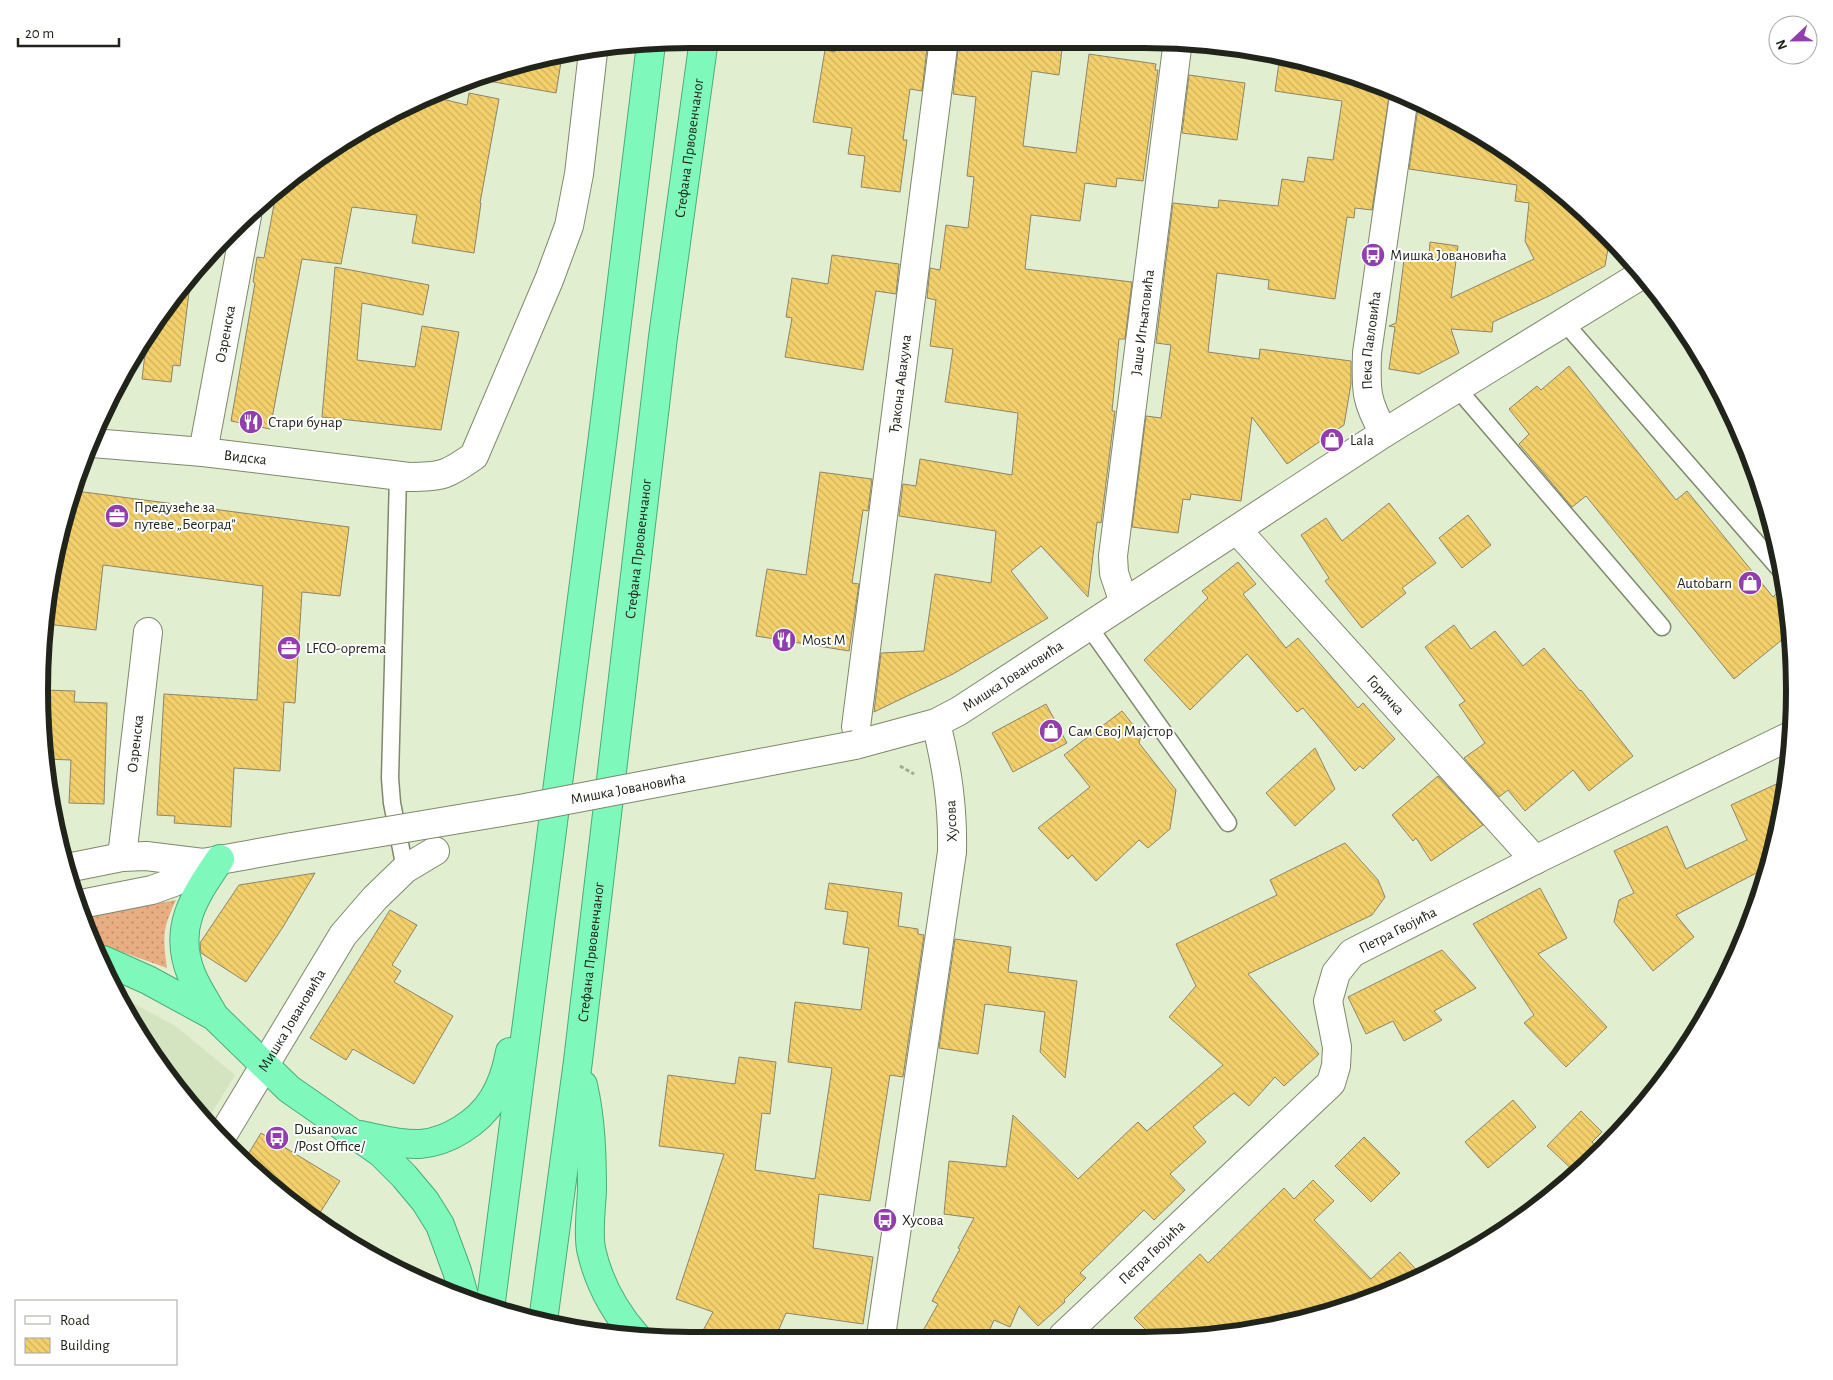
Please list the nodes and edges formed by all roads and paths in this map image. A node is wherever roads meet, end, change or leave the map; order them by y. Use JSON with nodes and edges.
{"nodes":[{"id":1,"x":703,"y":48,"type":"edge"},
{"id":2,"x":943,"y":48,"type":"edge"},
{"id":3,"x":650,"y":49,"type":"edge"},
{"id":4,"x":1177,"y":49,"type":"edge"},
{"id":5,"x":593,"y":55,"type":"edge"},
{"id":6,"x":1403,"y":103,"type":"edge"},
{"id":7,"x":245,"y":227,"type":"edge"},
{"id":8,"x":1632,"y":273,"type":"edge"},
{"id":9,"x":1564,"y":322,"type":"junction"},
{"id":10,"x":1457,"y":388,"type":"junction"},
{"id":11,"x":1384,"y":433,"type":"junction"},
{"id":12,"x":96,"y":443,"type":"edge"},
{"id":13,"x":203,"y":452,"type":"junction"},
{"id":14,"x":398,"y":476,"type":"junction"},
{"id":15,"x":1238,"y":530,"type":"junction"},
{"id":16,"x":1772,"y":560,"type":"edge"},
{"id":17,"x":1124,"y":603,"type":"junction"},
{"id":18,"x":1089,"y":627,"type":"junction"},
{"id":19,"x":1662,"y":627,"type":"dead end"},
{"id":20,"x":148,"y":632,"type":"dead end"},
{"id":21,"x":936,"y":723,"type":"junction"},
{"id":22,"x":855,"y":736,"type":"junction"},
{"id":23,"x":1783,"y":739,"type":"edge"},
{"id":24,"x":1228,"y":823,"type":"dead end"},
{"id":25,"x":435,"y":851,"type":"dead end"},
{"id":26,"x":122,"y":857,"type":"junction"},
{"id":27,"x":1535,"y":860,"type":"junction"},
{"id":28,"x":212,"y":861,"type":"junction"},
{"id":29,"x":72,"y":867,"type":"edge"},
{"id":30,"x":405,"y":869,"type":"junction"},
{"id":31,"x":84,"y":903,"type":"edge"},
{"id":32,"x":536,"y":959,"type":"junction"},
{"id":33,"x":109,"y":962,"type":"edge"},
{"id":34,"x":214,"y":1016,"type":"junction"},
{"id":35,"x":578,"y":1061,"type":"junction"},
{"id":36,"x":265,"y":1067,"type":"junction"},
{"id":37,"x":224,"y":1132,"type":"edge"},
{"id":38,"x":357,"y":1135,"type":"junction"},
{"id":39,"x":463,"y":1291,"type":"edge"},
{"id":40,"x":491,"y":1301,"type":"edge"},
{"id":41,"x":544,"y":1315,"type":"edge"},
{"id":42,"x":631,"y":1329,"type":"edge"},
{"id":43,"x":882,"y":1332,"type":"edge"},
{"id":44,"x":1067,"y":1332,"type":"edge"}],
"edges":[{"from":1,"to":35,"type":"highway","name":"Стефана Првовенчаног"},
{"from":2,"to":22,"type":"street","name":"Ђакона Авакума"},
{"from":3,"to":32,"type":"highway"},
{"from":4,"to":17,"type":"street","name":"Јаше Игњатовића"},
{"from":5,"to":14,"type":"street","name":"Видска"},
{"from":6,"to":11,"type":"street","name":"Пека Павловића"},
{"from":7,"to":13,"type":"street","name":"Озренска"},
{"from":8,"to":9,"type":"street","name":"Мишка Јовановића"},
{"from":9,"to":10,"type":"street","name":"Мишка Јовановића"},
{"from":9,"to":16,"type":"lane"},
{"from":10,"to":11,"type":"street","name":"Мишка Јовановића"},
{"from":10,"to":19,"type":"lane"},
{"from":11,"to":15,"type":"street","name":"Мишка Јовановића"},
{"from":12,"to":13,"type":"street","name":"Видска"},
{"from":13,"to":14,"type":"street","name":"Видска"},
{"from":14,"to":30,"type":"lane"},
{"from":15,"to":17,"type":"street","name":"Мишка Јовановића"},
{"from":15,"to":27,"type":"street","name":"Горичка"},
{"from":17,"to":18,"type":"street","name":"Мишка Јовановића"},
{"from":18,"to":21,"type":"street","name":"Мишка Јовановића"},
{"from":18,"to":24,"type":"lane"},
{"from":20,"to":26,"type":"street","name":"Озренска"},
{"from":21,"to":22,"type":"street","name":"Мишка Јовановића"},
{"from":21,"to":43,"type":"street","name":"Хусова"},
{"from":22,"to":28,"type":"street","name":"Мишка Јовановића","bridge":true},
{"from":23,"to":27,"type":"street","name":"Петра Гвојића"},
{"from":25,"to":30,"type":"street","name":"Мишка Јовановића"},
{"from":26,"to":28,"type":"street"},
{"from":26,"to":29,"type":"street"},
{"from":27,"to":44,"type":"street","name":"Петра Гвојића"},
{"from":28,"to":31,"type":"street"},
{"from":28,"to":34,"type":"highway"},
{"from":30,"to":36,"type":"street","name":"Мишка Јовановића"},
{"from":32,"to":38,"type":"highway"},
{"from":32,"to":40,"type":"highway"},
{"from":33,"to":34,"type":"highway"},
{"from":34,"to":36,"type":"highway"},
{"from":35,"to":41,"type":"highway","name":"Стефана Првовенчаног"},
{"from":35,"to":42,"type":"highway"},
{"from":36,"to":37,"type":"street","name":"Мишка Јовановића"},
{"from":36,"to":38,"type":"highway"},
{"from":38,"to":39,"type":"highway"}]}
